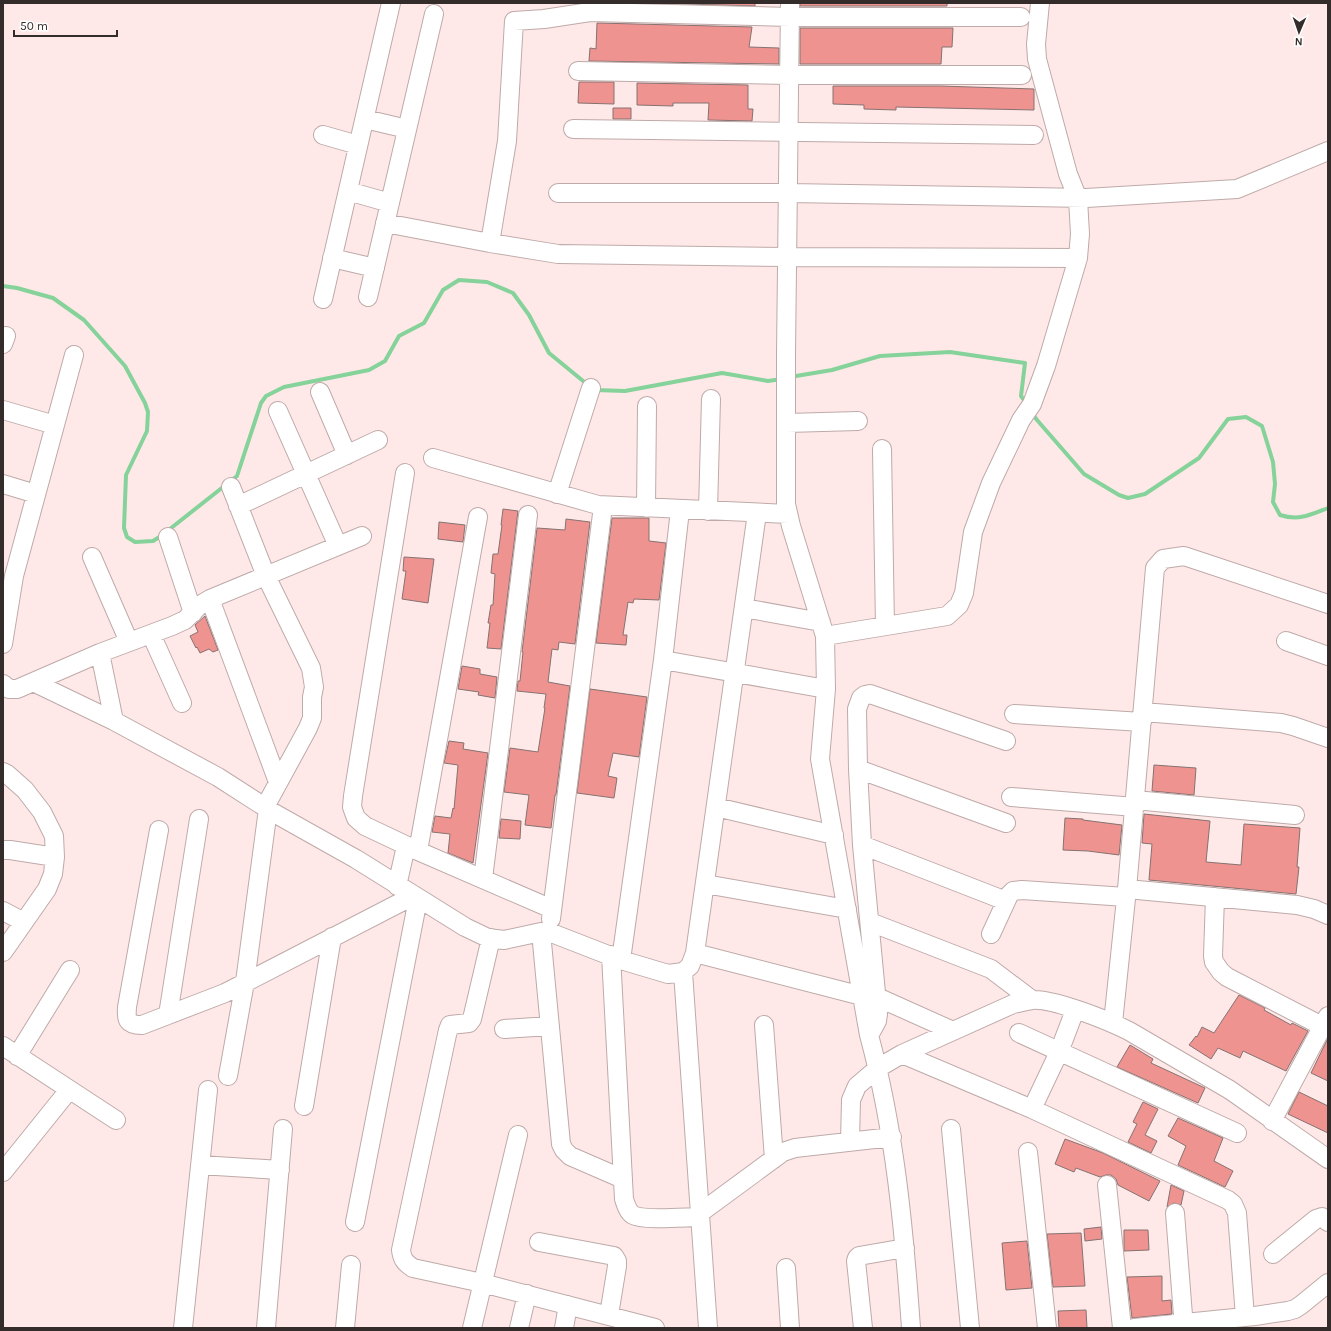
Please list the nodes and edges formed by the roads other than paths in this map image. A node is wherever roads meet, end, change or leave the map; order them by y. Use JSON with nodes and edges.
{"nodes":[{"id":1,"x":391,"y":3,"type":"edge"},
{"id":2,"x":1040,"y":3,"type":"edge"},
{"id":3,"x":790,"y":10,"type":"edge"},
{"id":4,"x":434,"y":14,"type":"dead end"},
{"id":5,"x":1021,"y":17,"type":"dead end"},
{"id":6,"x":578,"y":71,"type":"dead end"},
{"id":7,"x":790,"y":75,"type":"junction"},
{"id":8,"x":1022,"y":75,"type":"dead end"},
{"id":9,"x":364,"y":119,"type":"junction"},
{"id":10,"x":407,"y":129,"type":"junction"},
{"id":11,"x":573,"y":129,"type":"dead end"},
{"id":12,"x":789,"y":132,"type":"junction"},
{"id":13,"x":323,"y":135,"type":"dead end"},
{"id":14,"x":1034,"y":135,"type":"dead end"},
{"id":15,"x":358,"y":145,"type":"junction"},
{"id":16,"x":1328,"y":151,"type":"edge"},
{"id":17,"x":348,"y":191,"type":"junction"},
{"id":18,"x":558,"y":193,"type":"dead end"},
{"id":19,"x":788,"y":193,"type":"junction"},
{"id":20,"x":1078,"y":199,"type":"junction"},
{"id":21,"x":390,"y":203,"type":"junction"},
{"id":22,"x":385,"y":223,"type":"junction"},
{"id":23,"x":490,"y":243,"type":"junction"},
{"id":24,"x":788,"y":257,"type":"junction"},
{"id":25,"x":332,"y":258,"type":"junction"},
{"id":26,"x":1078,"y":258,"type":"junction"},
{"id":27,"x":375,"y":268,"type":"junction"},
{"id":28,"x":368,"y":297,"type":"dead end"},
{"id":29,"x":323,"y":299,"type":"dead end"},
{"id":30,"x":74,"y":355,"type":"dead end"},
{"id":31,"x":591,"y":388,"type":"dead end"},
{"id":32,"x":320,"y":392,"type":"dead end"},
{"id":33,"x":710,"y":399,"type":"dead end"},
{"id":34,"x":647,"y":406,"type":"dead end"},
{"id":35,"x":3,"y":410,"type":"edge"},
{"id":36,"x":278,"y":411,"type":"dead end"},
{"id":37,"x":858,"y":421,"type":"dead end"},
{"id":38,"x":787,"y":423,"type":"junction"},
{"id":39,"x":55,"y":425,"type":"junction"},
{"id":40,"x":378,"y":440,"type":"dead end"},
{"id":41,"x":882,"y":450,"type":"dead end"},
{"id":42,"x":347,"y":455,"type":"junction"},
{"id":43,"x":433,"y":458,"type":"dead end"},
{"id":44,"x":405,"y":473,"type":"dead end"},
{"id":45,"x":306,"y":474,"type":"junction"},
{"id":46,"x":3,"y":484,"type":"edge"},
{"id":47,"x":231,"y":487,"type":"dead end"},
{"id":48,"x":36,"y":494,"type":"junction"},
{"id":49,"x":557,"y":494,"type":"junction"},
{"id":50,"x":238,"y":506,"type":"junction"},
{"id":51,"x":603,"y":506,"type":"junction"},
{"id":52,"x":646,"y":508,"type":"junction"},
{"id":53,"x":680,"y":510,"type":"junction"},
{"id":54,"x":708,"y":511,"type":"junction"},
{"id":55,"x":757,"y":513,"type":"junction"},
{"id":56,"x":788,"y":514,"type":"junction"},
{"id":57,"x":528,"y":515,"type":"dead end"},
{"id":58,"x":478,"y":518,"type":"dead end"},
{"id":59,"x":362,"y":536,"type":"dead end"},
{"id":60,"x":168,"y":537,"type":"dead end"},
{"id":61,"x":338,"y":546,"type":"junction"},
{"id":62,"x":92,"y":557,"type":"dead end"},
{"id":63,"x":8,"y":570,"type":"edge"},
{"id":64,"x":266,"y":576,"type":"junction"},
{"id":65,"x":210,"y":599,"type":"junction"},
{"id":66,"x":1328,"y":604,"type":"edge"},
{"id":67,"x":744,"y":608,"type":"junction"},
{"id":68,"x":193,"y":613,"type":"junction"},
{"id":69,"x":5,"y":620,"type":"edge"},
{"id":70,"x":885,"y":626,"type":"junction"},
{"id":71,"x":823,"y":629,"type":"junction"},
{"id":72,"x":152,"y":634,"type":"junction"},
{"id":73,"x":1286,"y":641,"type":"dead end"},
{"id":74,"x":129,"y":642,"type":"junction"},
{"id":75,"x":3,"y":644,"type":"edge"},
{"id":76,"x":100,"y":653,"type":"junction"},
{"id":77,"x":1328,"y":656,"type":"edge"},
{"id":78,"x":663,"y":660,"type":"junction"},
{"id":79,"x":734,"y":673,"type":"junction"},
{"id":80,"x":33,"y":682,"type":"junction"},
{"id":81,"x":5,"y":689,"type":"edge"},
{"id":82,"x":826,"y":689,"type":"junction"},
{"id":83,"x":182,"y":703,"type":"dead end"},
{"id":84,"x":1014,"y":714,"type":"dead end"},
{"id":85,"x":1142,"y":717,"type":"junction"},
{"id":86,"x":114,"y":721,"type":"junction"},
{"id":87,"x":1328,"y":738,"type":"edge"},
{"id":88,"x":1006,"y":741,"type":"dead end"},
{"id":89,"x":858,"y":769,"type":"junction"},
{"id":90,"x":3,"y":772,"type":"edge"},
{"id":91,"x":278,"y":782,"type":"junction"},
{"id":92,"x":1010,"y":797,"type":"dead end"},
{"id":93,"x":1135,"y":804,"type":"junction"},
{"id":94,"x":716,"y":807,"type":"junction"},
{"id":95,"x":267,"y":808,"type":"junction"},
{"id":96,"x":1295,"y":815,"type":"dead end"},
{"id":97,"x":199,"y":819,"type":"dead end"},
{"id":98,"x":1006,"y":823,"type":"dead end"},
{"id":99,"x":159,"y":830,"type":"dead end"},
{"id":100,"x":834,"y":835,"type":"junction"},
{"id":101,"x":862,"y":845,"type":"junction"},
{"id":102,"x":412,"y":848,"type":"junction"},
{"id":103,"x":3,"y":850,"type":"edge"},
{"id":104,"x":55,"y":857,"type":"junction"},
{"id":105,"x":483,"y":879,"type":"junction"},
{"id":106,"x":705,"y":884,"type":"junction"},
{"id":107,"x":398,"y":886,"type":"junction"},
{"id":108,"x":1127,"y":893,"type":"junction"},
{"id":109,"x":415,"y":897,"type":"junction"},
{"id":110,"x":1215,"y":897,"type":"junction"},
{"id":111,"x":1006,"y":901,"type":"junction"},
{"id":112,"x":552,"y":909,"type":"junction"},
{"id":113,"x":847,"y":909,"type":"junction"},
{"id":114,"x":3,"y":911,"type":"edge"},
{"id":115,"x":1328,"y":915,"type":"edge"},
{"id":116,"x":24,"y":922,"type":"junction"},
{"id":117,"x":870,"y":922,"type":"junction"},
{"id":118,"x":545,"y":932,"type":"junction"},
{"id":119,"x":991,"y":934,"type":"dead end"},
{"id":120,"x":332,"y":937,"type":"junction"},
{"id":121,"x":491,"y":938,"type":"junction"},
{"id":122,"x":3,"y":952,"type":"edge"},
{"id":123,"x":695,"y":953,"type":"junction"},
{"id":124,"x":616,"y":957,"type":"junction"},
{"id":125,"x":70,"y":970,"type":"dead end"},
{"id":126,"x":683,"y":972,"type":"junction"},
{"id":127,"x":245,"y":982,"type":"junction"},
{"id":128,"x":870,"y":996,"type":"junction"},
{"id":129,"x":1032,"y":1000,"type":"junction"},
{"id":130,"x":1075,"y":1010,"type":"junction"},
{"id":131,"x":168,"y":1015,"type":"junction"},
{"id":132,"x":1325,"y":1020,"type":"edge"},
{"id":133,"x":1113,"y":1023,"type":"junction"},
{"id":134,"x":764,"y":1025,"type":"dead end"},
{"id":135,"x":550,"y":1026,"type":"junction"},
{"id":136,"x":504,"y":1029,"type":"dead end"},
{"id":137,"x":953,"y":1032,"type":"junction"},
{"id":138,"x":1019,"y":1033,"type":"dead end"},
{"id":139,"x":10,"y":1051,"type":"edge"},
{"id":140,"x":1059,"y":1052,"type":"junction"},
{"id":141,"x":902,"y":1054,"type":"junction"},
{"id":142,"x":878,"y":1068,"type":"junction"},
{"id":143,"x":228,"y":1076,"type":"dead end"},
{"id":144,"x":69,"y":1090,"type":"junction"},
{"id":145,"x":208,"y":1090,"type":"dead end"},
{"id":146,"x":304,"y":1106,"type":"dead end"},
{"id":147,"x":1032,"y":1110,"type":"junction"},
{"id":148,"x":116,"y":1120,"type":"dead end"},
{"id":149,"x":1272,"y":1121,"type":"junction"},
{"id":150,"x":283,"y":1129,"type":"dead end"},
{"id":151,"x":951,"y":1129,"type":"dead end"},
{"id":152,"x":1237,"y":1133,"type":"dead end"},
{"id":153,"x":518,"y":1135,"type":"dead end"},
{"id":154,"x":892,"y":1137,"type":"junction"},
{"id":155,"x":850,"y":1142,"type":"junction"},
{"id":156,"x":1028,"y":1152,"type":"dead end"},
{"id":157,"x":774,"y":1159,"type":"junction"},
{"id":158,"x":1328,"y":1159,"type":"edge"},
{"id":159,"x":200,"y":1165,"type":"junction"},
{"id":160,"x":280,"y":1170,"type":"junction"},
{"id":161,"x":3,"y":1172,"type":"edge"},
{"id":162,"x":623,"y":1179,"type":"junction"},
{"id":163,"x":1107,"y":1185,"type":"dead end"},
{"id":164,"x":1175,"y":1213,"type":"dead end"},
{"id":165,"x":700,"y":1215,"type":"junction"},
{"id":166,"x":355,"y":1222,"type":"dead end"},
{"id":167,"x":1328,"y":1222,"type":"edge"},
{"id":168,"x":540,"y":1242,"type":"dead end"},
{"id":169,"x":905,"y":1248,"type":"junction"},
{"id":170,"x":1273,"y":1254,"type":"dead end"},
{"id":171,"x":350,"y":1265,"type":"dead end"},
{"id":172,"x":786,"y":1268,"type":"dead end"},
{"id":173,"x":482,"y":1283,"type":"junction"},
{"id":174,"x":1328,"y":1283,"type":"edge"},
{"id":175,"x":526,"y":1294,"type":"junction"},
{"id":176,"x":568,"y":1305,"type":"junction"},
{"id":177,"x":609,"y":1315,"type":"junction"},
{"id":178,"x":1252,"y":1320,"type":"edge"},
{"id":179,"x":1184,"y":1326,"type":"edge"},
{"id":180,"x":183,"y":1328,"type":"edge"},
{"id":181,"x":266,"y":1328,"type":"edge"},
{"id":182,"x":345,"y":1328,"type":"edge"},
{"id":183,"x":472,"y":1328,"type":"edge"},
{"id":184,"x":519,"y":1328,"type":"edge"},
{"id":185,"x":564,"y":1328,"type":"edge"},
{"id":186,"x":655,"y":1328,"type":"edge"},
{"id":187,"x":708,"y":1328,"type":"edge"},
{"id":188,"x":790,"y":1328,"type":"edge"},
{"id":189,"x":862,"y":1328,"type":"edge"},
{"id":190,"x":911,"y":1328,"type":"edge"},
{"id":191,"x":970,"y":1328,"type":"edge"},
{"id":192,"x":1047,"y":1328,"type":"edge"},
{"id":193,"x":1122,"y":1328,"type":"edge"},
{"id":194,"x":1134,"y":1328,"type":"edge"}],
"edges":[{"from":1,"to":9,"type":"street"},
{"from":2,"to":20,"type":"street"},
{"from":3,"to":5,"type":"street"},
{"from":3,"to":7,"type":"street"},
{"from":3,"to":23,"type":"street"},
{"from":4,"to":10,"type":"street"},
{"from":6,"to":7,"type":"street"},
{"from":7,"to":8,"type":"street"},
{"from":7,"to":12,"type":"street"},
{"from":9,"to":10,"type":"street"},
{"from":9,"to":15,"type":"street"},
{"from":10,"to":21,"type":"street"},
{"from":11,"to":12,"type":"street"},
{"from":12,"to":14,"type":"street"},
{"from":12,"to":19,"type":"street"},
{"from":13,"to":15,"type":"street"},
{"from":15,"to":17,"type":"street"},
{"from":16,"to":20,"type":"street"},
{"from":17,"to":21,"type":"street"},
{"from":17,"to":25,"type":"street"},
{"from":18,"to":19,"type":"street"},
{"from":19,"to":20,"type":"street"},
{"from":19,"to":24,"type":"street"},
{"from":20,"to":26,"type":"street"},
{"from":21,"to":22,"type":"street"},
{"from":22,"to":23,"type":"street"},
{"from":22,"to":27,"type":"street"},
{"from":23,"to":24,"type":"street"},
{"from":24,"to":26,"type":"street"},
{"from":24,"to":38,"type":"street"},
{"from":25,"to":27,"type":"street"},
{"from":25,"to":29,"type":"street"},
{"from":26,"to":70,"type":"street"},
{"from":27,"to":28,"type":"street"},
{"from":30,"to":39,"type":"street"},
{"from":31,"to":49,"type":"street"},
{"from":32,"to":42,"type":"street"},
{"from":33,"to":54,"type":"street"},
{"from":34,"to":52,"type":"street"},
{"from":35,"to":39,"type":"street"},
{"from":36,"to":45,"type":"street"},
{"from":37,"to":38,"type":"street"},
{"from":38,"to":56,"type":"street"},
{"from":39,"to":48,"type":"street"},
{"from":40,"to":42,"type":"street"},
{"from":41,"to":70,"type":"street"},
{"from":42,"to":45,"type":"street"},
{"from":43,"to":49,"type":"street"},
{"from":44,"to":102,"type":"street"},
{"from":45,"to":50,"type":"street"},
{"from":45,"to":61,"type":"street"},
{"from":46,"to":48,"type":"street"},
{"from":47,"to":50,"type":"street"},
{"from":48,"to":63,"type":"street"},
{"from":49,"to":51,"type":"street"},
{"from":50,"to":64,"type":"street"},
{"from":51,"to":52,"type":"street"},
{"from":51,"to":112,"type":"street"},
{"from":52,"to":53,"type":"street"},
{"from":53,"to":54,"type":"street"},
{"from":53,"to":78,"type":"street"},
{"from":54,"to":55,"type":"street"},
{"from":55,"to":56,"type":"street"},
{"from":55,"to":67,"type":"street"},
{"from":56,"to":71,"type":"street"},
{"from":57,"to":105,"type":"street"},
{"from":58,"to":102,"type":"street"},
{"from":59,"to":61,"type":"street"},
{"from":60,"to":68,"type":"street"},
{"from":61,"to":64,"type":"street"},
{"from":62,"to":74,"type":"street"},
{"from":63,"to":69,"type":"street"},
{"from":64,"to":65,"type":"street"},
{"from":64,"to":91,"type":"street"},
{"from":65,"to":68,"type":"street"},
{"from":65,"to":91,"type":"street"},
{"from":66,"to":85,"type":"street"},
{"from":67,"to":71,"type":"street"},
{"from":67,"to":79,"type":"street"},
{"from":68,"to":72,"type":"street"},
{"from":69,"to":75,"type":"street"},
{"from":70,"to":71,"type":"street"},
{"from":71,"to":82,"type":"street"},
{"from":72,"to":74,"type":"street"},
{"from":72,"to":83,"type":"street"},
{"from":73,"to":77,"type":"street"},
{"from":74,"to":76,"type":"street"},
{"from":76,"to":80,"type":"street"},
{"from":76,"to":86,"type":"street"},
{"from":78,"to":79,"type":"street"},
{"from":78,"to":124,"type":"street"},
{"from":79,"to":82,"type":"street"},
{"from":79,"to":94,"type":"street"},
{"from":80,"to":81,"type":"street"},
{"from":80,"to":86,"type":"street"},
{"from":82,"to":100,"type":"street"},
{"from":84,"to":85,"type":"street"},
{"from":85,"to":87,"type":"street"},
{"from":85,"to":93,"type":"street"},
{"from":86,"to":95,"type":"street"},
{"from":88,"to":89,"type":"street"},
{"from":89,"to":98,"type":"street"},
{"from":89,"to":101,"type":"street"},
{"from":90,"to":104,"type":"street"},
{"from":91,"to":95,"type":"street"},
{"from":92,"to":93,"type":"street"},
{"from":93,"to":96,"type":"street"},
{"from":93,"to":108,"type":"street"},
{"from":94,"to":100,"type":"street"},
{"from":94,"to":106,"type":"street"},
{"from":95,"to":107,"type":"street"},
{"from":95,"to":127,"type":"street"},
{"from":97,"to":131,"type":"street"},
{"from":99,"to":131,"type":"street"},
{"from":100,"to":113,"type":"street"},
{"from":101,"to":111,"type":"street"},
{"from":101,"to":117,"type":"street"},
{"from":102,"to":105,"type":"street"},
{"from":102,"to":107,"type":"street"},
{"from":103,"to":104,"type":"street"},
{"from":104,"to":116,"type":"street"},
{"from":105,"to":112,"type":"street"},
{"from":106,"to":113,"type":"street"},
{"from":106,"to":123,"type":"street"},
{"from":107,"to":109,"type":"street"},
{"from":108,"to":110,"type":"street"},
{"from":108,"to":111,"type":"street"},
{"from":108,"to":133,"type":"street"},
{"from":109,"to":120,"type":"street"},
{"from":109,"to":121,"type":"street"},
{"from":109,"to":166,"type":"street"},
{"from":110,"to":115,"type":"street"},
{"from":110,"to":132,"type":"street"},
{"from":111,"to":119,"type":"street"},
{"from":112,"to":118,"type":"street"},
{"from":113,"to":128,"type":"street"},
{"from":114,"to":116,"type":"street"},
{"from":116,"to":122,"type":"street"},
{"from":117,"to":128,"type":"street"},
{"from":117,"to":129,"type":"street"},
{"from":118,"to":121,"type":"street"},
{"from":118,"to":124,"type":"street"},
{"from":118,"to":135,"type":"street"},
{"from":120,"to":127,"type":"street"},
{"from":120,"to":146,"type":"street"},
{"from":121,"to":173,"type":"street"},
{"from":123,"to":126,"type":"street"},
{"from":123,"to":128,"type":"street"},
{"from":124,"to":126,"type":"street"},
{"from":124,"to":162,"type":"street"},
{"from":125,"to":139,"type":"street"},
{"from":126,"to":165,"type":"street"},
{"from":127,"to":131,"type":"street"},
{"from":127,"to":143,"type":"street"},
{"from":128,"to":137,"type":"street"},
{"from":128,"to":142,"type":"street"},
{"from":129,"to":130,"type":"street"},
{"from":129,"to":137,"type":"street"},
{"from":130,"to":133,"type":"street"},
{"from":130,"to":140,"type":"street"},
{"from":132,"to":149,"type":"street"},
{"from":133,"to":149,"type":"street"},
{"from":134,"to":157,"type":"street"},
{"from":135,"to":136,"type":"street"},
{"from":135,"to":162,"type":"street"},
{"from":137,"to":141,"type":"street"},
{"from":138,"to":140,"type":"street"},
{"from":139,"to":144,"type":"street"},
{"from":140,"to":147,"type":"street"},
{"from":140,"to":152,"type":"street"},
{"from":141,"to":142,"type":"street"},
{"from":141,"to":147,"type":"street"},
{"from":142,"to":154,"type":"street"},
{"from":142,"to":155,"type":"street"},
{"from":144,"to":148,"type":"street"},
{"from":144,"to":161,"type":"street"},
{"from":145,"to":159,"type":"street"},
{"from":147,"to":178,"type":"street"},
{"from":149,"to":158,"type":"street"},
{"from":150,"to":160,"type":"street"},
{"from":151,"to":191,"type":"street"},
{"from":153,"to":173,"type":"street"},
{"from":154,"to":155,"type":"street"},
{"from":154,"to":169,"type":"street"},
{"from":155,"to":157,"type":"street"},
{"from":156,"to":192,"type":"street"},
{"from":157,"to":165,"type":"street"},
{"from":159,"to":160,"type":"street"},
{"from":159,"to":180,"type":"street"},
{"from":160,"to":181,"type":"street"},
{"from":162,"to":165,"type":"street"},
{"from":163,"to":193,"type":"street"},
{"from":164,"to":179,"type":"street"},
{"from":165,"to":187,"type":"street"},
{"from":167,"to":170,"type":"street"},
{"from":168,"to":177,"type":"street"},
{"from":169,"to":189,"type":"street"},
{"from":169,"to":190,"type":"street"},
{"from":171,"to":182,"type":"street"},
{"from":172,"to":188,"type":"street"},
{"from":173,"to":175,"type":"street"},
{"from":173,"to":183,"type":"street"},
{"from":174,"to":178,"type":"street"},
{"from":175,"to":176,"type":"street"},
{"from":175,"to":184,"type":"street"},
{"from":176,"to":177,"type":"street"},
{"from":176,"to":185,"type":"street"},
{"from":177,"to":186,"type":"street"},
{"from":178,"to":179,"type":"street"},
{"from":179,"to":194,"type":"street"}]}
